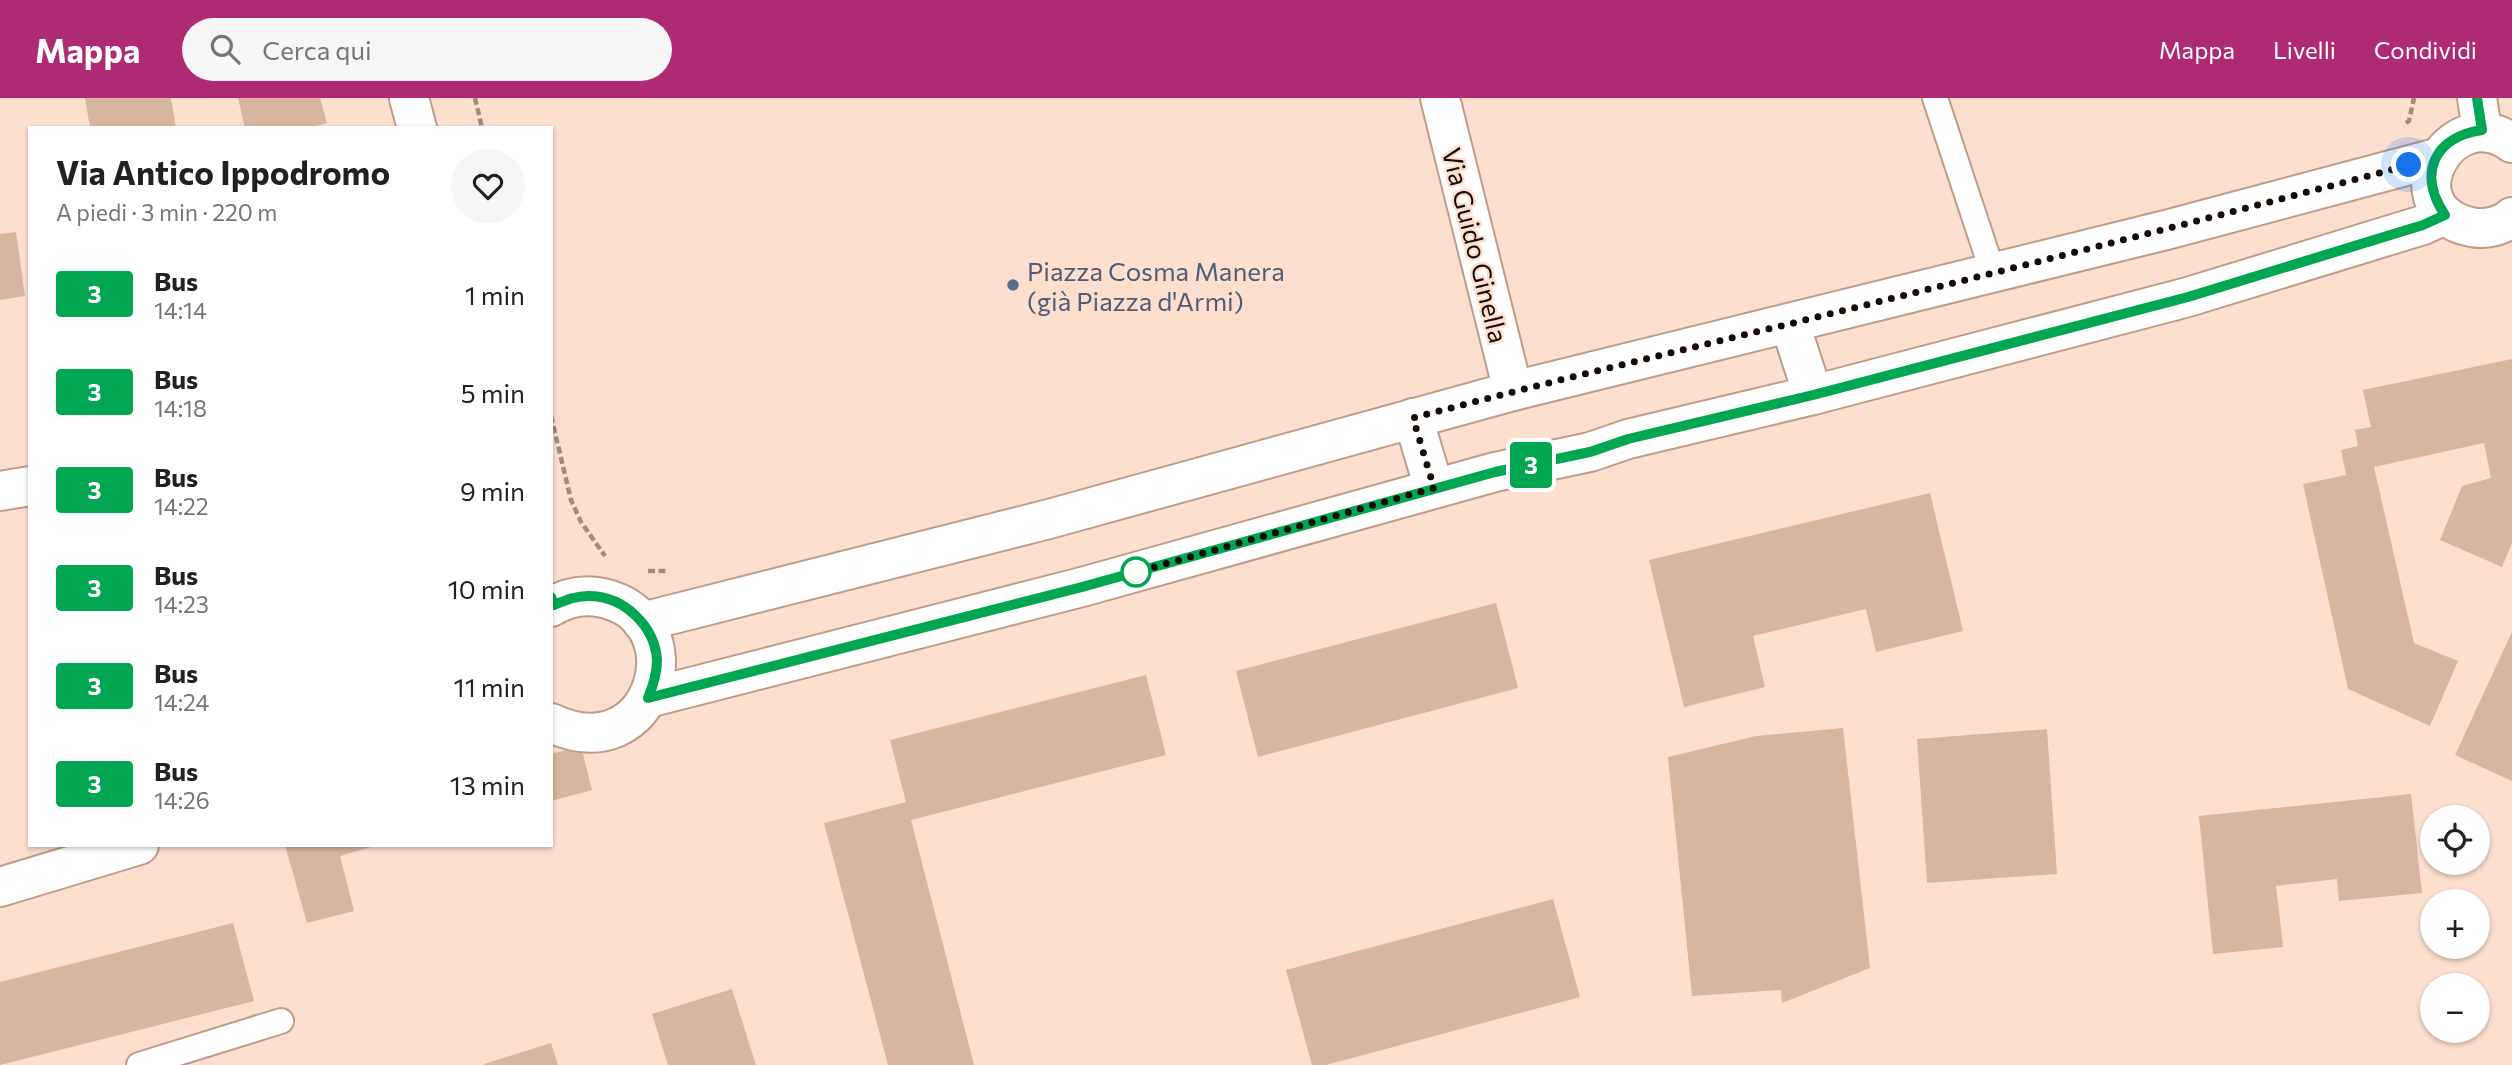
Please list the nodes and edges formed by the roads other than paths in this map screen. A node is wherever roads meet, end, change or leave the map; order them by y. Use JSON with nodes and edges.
{"nodes":[{"id":1,"x":409,"y":98,"type":"edge"},
{"id":2,"x":1440,"y":98,"type":"edge"},
{"id":3,"x":1935,"y":98,"type":"edge"},
{"id":4,"x":2490,"y":124,"type":"edge"},
{"id":5,"x":416,"y":126,"type":"edge"},
{"id":6,"x":2436,"y":158,"type":"junction"},
{"id":7,"x":2445,"y":215,"type":"junction"},
{"id":8,"x":2512,"y":217,"type":"edge"},
{"id":9,"x":1993,"y":273,"type":"junction"},
{"id":10,"x":1790,"y":324,"type":"junction"},
{"id":11,"x":1513,"y":391,"type":"junction"},
{"id":12,"x":1813,"y":395,"type":"junction"},
{"id":13,"x":1413,"y":418,"type":"junction"},
{"id":14,"x":28,"y":486,"type":"edge"},
{"id":15,"x":1434,"y":488,"type":"junction"},
{"id":16,"x":0,"y":491,"type":"edge"},
{"id":17,"x":553,"y":603,"type":"edge"},
{"id":18,"x":642,"y":622,"type":"junction"},
{"id":19,"x":648,"y":698,"type":"junction"},
{"id":20,"x":553,"y":724,"type":"edge"},
{"id":21,"x":132,"y":847,"type":"edge"},
{"id":22,"x":0,"y":887,"type":"edge"},
{"id":23,"x":281,"y":1021,"type":"dead end"},
{"id":24,"x":139,"y":1065,"type":"edge"}],
"edges":[{"from":1,"to":5,"type":"street"},
{"from":2,"to":11,"type":"street","name":"Via Guido Ginella"},
{"from":3,"to":9,"type":"lane"},
{"from":4,"to":6,"type":"street"},
{"from":6,"to":7,"type":"street"},
{"from":6,"to":9,"type":"street"},
{"from":7,"to":8,"type":"street"},
{"from":7,"to":12,"type":"street"},
{"from":9,"to":10,"type":"street"},
{"from":10,"to":11,"type":"street"},
{"from":10,"to":12,"type":"street"},
{"from":11,"to":13,"type":"street"},
{"from":12,"to":15,"type":"street"},
{"from":13,"to":15,"type":"street"},
{"from":13,"to":18,"type":"street"},
{"from":14,"to":16,"type":"street"},
{"from":15,"to":19,"type":"street"},
{"from":17,"to":18,"type":"street"},
{"from":18,"to":19,"type":"street"},
{"from":19,"to":20,"type":"street"},
{"from":21,"to":22,"type":"street"},
{"from":23,"to":24,"type":"lane"}]}
